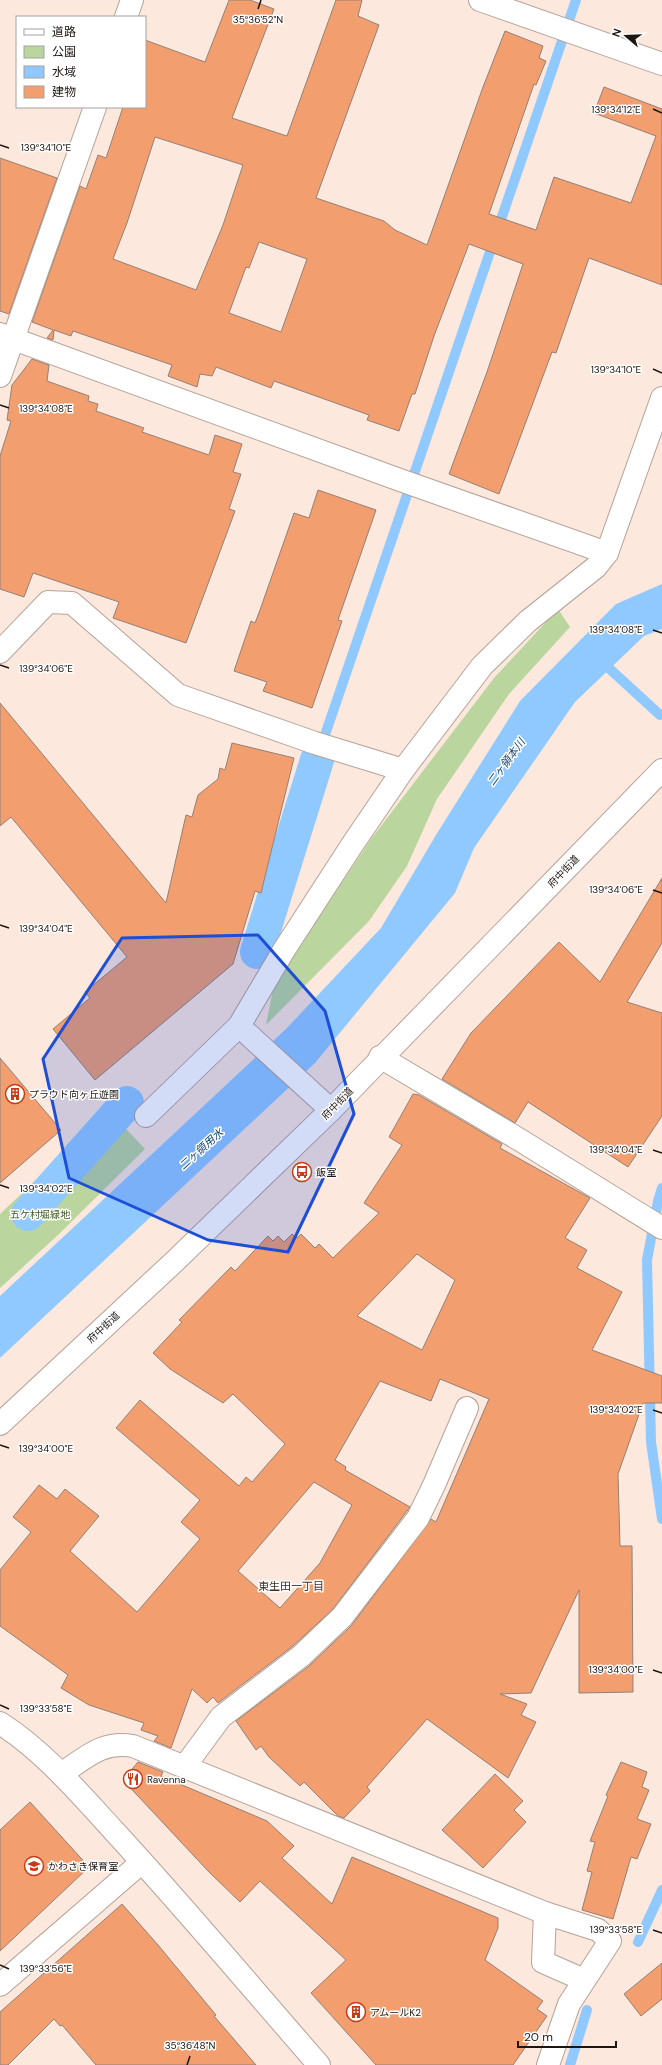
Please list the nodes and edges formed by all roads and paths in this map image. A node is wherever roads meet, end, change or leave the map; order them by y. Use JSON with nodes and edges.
{"nodes":[{"id":1,"x":132,"y":0,"type":"edge"},
{"id":2,"x":480,"y":0,"type":"edge"},
{"id":3,"x":126,"y":16,"type":"edge"},
{"id":4,"x":662,"y":64,"type":"edge"},
{"id":5,"x":95,"y":108,"type":"edge"},
{"id":6,"x":7,"y":337,"type":"edge"},
{"id":7,"x":0,"y":376,"type":"edge"},
{"id":8,"x":662,"y":398,"type":"edge"},
{"id":9,"x":607,"y":553,"type":"junction"},
{"id":10,"x":0,"y":652,"type":"edge"},
{"id":11,"x":403,"y":770,"type":"junction"},
{"id":12,"x":662,"y":770,"type":"edge"},
{"id":13,"x":245,"y":1032,"type":"junction"},
{"id":14,"x":380,"y":1057,"type":"junction"},
{"id":15,"x":331,"y":1110,"type":"junction"},
{"id":16,"x":146,"y":1116,"type":"dead end"},
{"id":17,"x":656,"y":1224,"type":"edge"},
{"id":18,"x":467,"y":1408,"type":"dead end"},
{"id":19,"x":0,"y":1424,"type":"edge"},
{"id":20,"x":0,"y":1723,"type":"edge"},
{"id":21,"x":185,"y":1766,"type":"junction"},
{"id":22,"x":61,"y":1774,"type":"junction"},
{"id":23,"x":142,"y":1862,"type":"junction"},
{"id":24,"x":544,"y":1912,"type":"junction"},
{"id":25,"x":584,"y":1980,"type":"junction"},
{"id":26,"x":0,"y":1985,"type":"edge"},
{"id":27,"x":319,"y":2065,"type":"edge"},
{"id":28,"x":548,"y":2065,"type":"edge"}],
"edges":[{"from":1,"to":3,"type":"street"},
{"from":2,"to":4,"type":"street"},
{"from":5,"to":6,"type":"street"},
{"from":6,"to":7,"type":"street"},
{"from":6,"to":9,"type":"street"},
{"from":8,"to":9,"type":"street"},
{"from":9,"to":11,"type":"street"},
{"from":10,"to":11,"type":"street"},
{"from":11,"to":13,"type":"street"},
{"from":12,"to":14,"type":"street","name":"府中街道"},
{"from":13,"to":15,"type":"street"},
{"from":13,"to":16,"type":"street"},
{"from":14,"to":15,"type":"street","name":"府中街道"},
{"from":14,"to":17,"type":"street"},
{"from":15,"to":19,"type":"street","name":"府中街道"},
{"from":18,"to":21,"type":"street"},
{"from":20,"to":22,"type":"street"},
{"from":21,"to":22,"type":"street"},
{"from":21,"to":24,"type":"street"},
{"from":22,"to":23,"type":"street"},
{"from":23,"to":26,"type":"street"},
{"from":23,"to":27,"type":"street"},
{"from":24,"to":25,"type":"street"},
{"from":24,"to":25,"type":"street"},
{"from":25,"to":28,"type":"street"}]}
